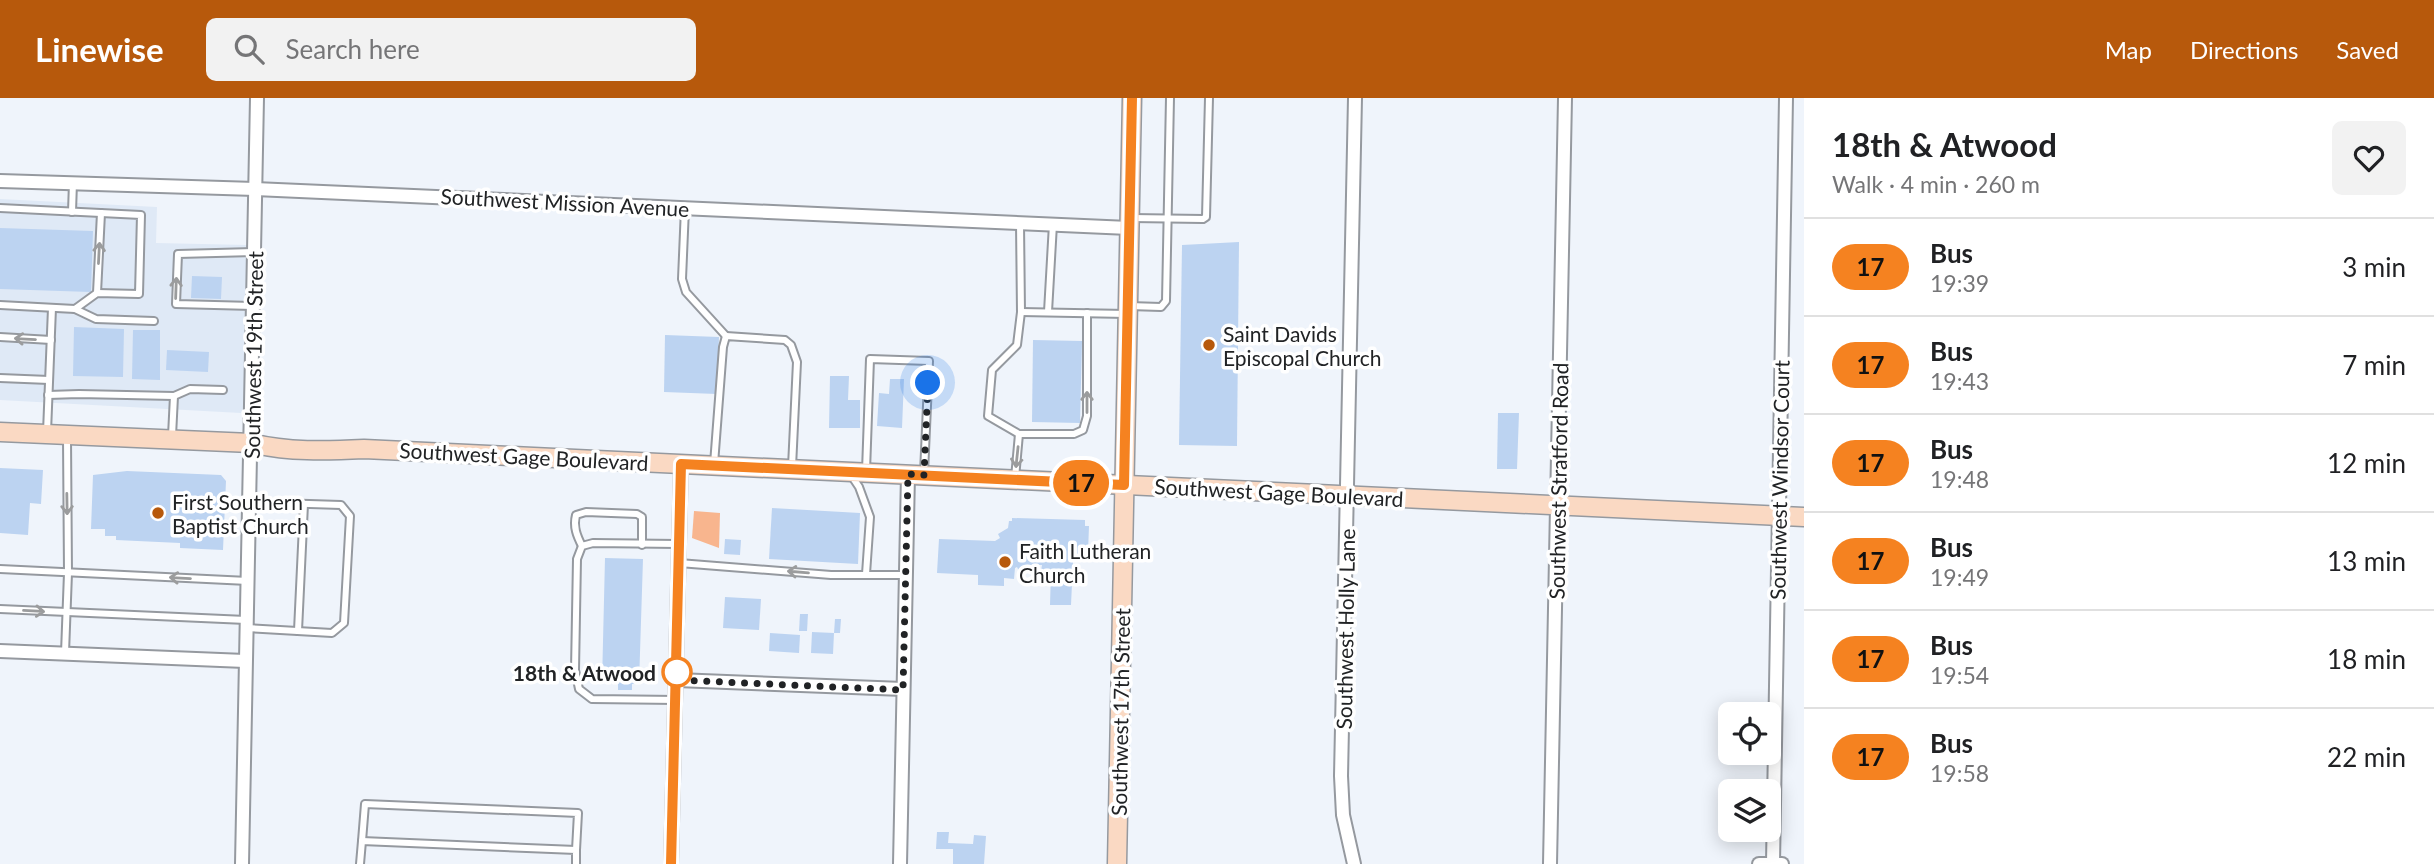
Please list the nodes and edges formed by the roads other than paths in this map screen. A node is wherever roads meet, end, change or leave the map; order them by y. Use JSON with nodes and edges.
{"nodes":[{"id":1,"x":257,"y":98,"type":"edge"},
{"id":2,"x":1132,"y":98,"type":"edge"},
{"id":3,"x":1170,"y":98,"type":"edge"},
{"id":4,"x":1209,"y":98,"type":"edge"},
{"id":5,"x":1355,"y":98,"type":"edge"},
{"id":6,"x":1565,"y":98,"type":"edge"},
{"id":7,"x":1786,"y":98,"type":"edge"},
{"id":8,"x":0,"y":181,"type":"edge"},
{"id":9,"x":73,"y":182,"type":"junction"},
{"id":10,"x":255,"y":189,"type":"junction"},
{"id":11,"x":0,"y":208,"type":"edge"},
{"id":12,"x":685,"y":208,"type":"junction"},
{"id":13,"x":72,"y":212,"type":"junction"},
{"id":14,"x":101,"y":213,"type":"junction"},
{"id":15,"x":1168,"y":219,"type":"junction"},
{"id":16,"x":1020,"y":223,"type":"junction"},
{"id":17,"x":1129,"y":223,"type":"junction"},
{"id":18,"x":1053,"y":225,"type":"junction"},
{"id":19,"x":254,"y":252,"type":"junction"},
{"id":20,"x":97,"y":293,"type":"junction"},
{"id":21,"x":0,"y":304,"type":"edge"},
{"id":22,"x":253,"y":306,"type":"junction"},
{"id":23,"x":52,"y":308,"type":"junction"},
{"id":24,"x":75,"y":309,"type":"junction"},
{"id":25,"x":1128,"y":310,"type":"junction"},
{"id":26,"x":1021,"y":312,"type":"junction"},
{"id":27,"x":1048,"y":312,"type":"junction"},
{"id":28,"x":1087,"y":313,"type":"junction"},
{"id":29,"x":154,"y":321,"type":"dead end"},
{"id":30,"x":726,"y":336,"type":"junction"},
{"id":31,"x":0,"y":337,"type":"edge"},
{"id":32,"x":51,"y":340,"type":"junction"},
{"id":33,"x":0,"y":378,"type":"edge"},
{"id":34,"x":49,"y":380,"type":"junction"},
{"id":35,"x":223,"y":390,"type":"dead end"},
{"id":36,"x":48,"y":396,"type":"junction"},
{"id":37,"x":174,"y":396,"type":"junction"},
{"id":38,"x":0,"y":432,"type":"edge"},
{"id":39,"x":47,"y":435,"type":"junction"},
{"id":40,"x":68,"y":435,"type":"junction"},
{"id":41,"x":1019,"y":435,"type":"junction"},
{"id":42,"x":172,"y":440,"type":"junction"},
{"id":43,"x":251,"y":443,"type":"junction"},
{"id":44,"x":681,"y":464,"type":"junction"},
{"id":45,"x":714,"y":465,"type":"junction"},
{"id":46,"x":792,"y":469,"type":"junction"},
{"id":47,"x":857,"y":472,"type":"junction"},
{"id":48,"x":916,"y":474,"type":"junction"},
{"id":49,"x":1015,"y":479,"type":"junction"},
{"id":50,"x":1124,"y":485,"type":"junction"},
{"id":51,"x":1347,"y":495,"type":"junction"},
{"id":52,"x":250,"y":502,"type":"junction"},
{"id":53,"x":304,"y":504,"type":"junction"},
{"id":54,"x":1558,"y":506,"type":"junction"},
{"id":55,"x":1778,"y":516,"type":"junction"},
{"id":56,"x":1804,"y":517,"type":"edge"},
{"id":57,"x":680,"y":544,"type":"junction"},
{"id":58,"x":642,"y":545,"type":"junction"},
{"id":59,"x":582,"y":546,"type":"junction"},
{"id":60,"x":680,"y":563,"type":"junction"},
{"id":61,"x":0,"y":569,"type":"edge"},
{"id":62,"x":68,"y":573,"type":"junction"},
{"id":63,"x":866,"y":574,"type":"junction"},
{"id":64,"x":906,"y":575,"type":"junction"},
{"id":65,"x":248,"y":581,"type":"junction"},
{"id":66,"x":0,"y":609,"type":"edge"},
{"id":67,"x":68,"y":613,"type":"junction"},
{"id":68,"x":247,"y":624,"type":"junction"},
{"id":69,"x":298,"y":631,"type":"junction"},
{"id":70,"x":0,"y":651,"type":"edge"},
{"id":71,"x":65,"y":653,"type":"junction"},
{"id":72,"x":246,"y":661,"type":"junction"},
{"id":73,"x":677,"y":680,"type":"junction"},
{"id":74,"x":903,"y":690,"type":"junction"},
{"id":75,"x":677,"y":700,"type":"junction"},
{"id":76,"x":362,"y":841,"type":"junction"},
{"id":77,"x":576,"y":850,"type":"junction"},
{"id":78,"x":242,"y":864,"type":"edge"},
{"id":79,"x":360,"y":864,"type":"edge"},
{"id":80,"x":576,"y":864,"type":"edge"},
{"id":81,"x":671,"y":864,"type":"edge"},
{"id":82,"x":900,"y":864,"type":"edge"},
{"id":83,"x":1117,"y":864,"type":"edge"},
{"id":84,"x":1354,"y":864,"type":"edge"},
{"id":85,"x":1550,"y":864,"type":"edge"},
{"id":86,"x":1771,"y":864,"type":"edge"}],
"edges":[{"from":1,"to":10,"type":"street","name":"Southwest 19th Street"},
{"from":2,"to":17,"type":"main road","name":"Southwest 17th Street"},
{"from":3,"to":15,"type":"lane"},
{"from":4,"to":15,"type":"lane"},
{"from":5,"to":51,"type":"street","name":"Southwest Holly Lane"},
{"from":6,"to":54,"type":"street","name":"Southwest Stratford Road"},
{"from":7,"to":55,"type":"street","name":"Southwest Windsor Court"},
{"from":8,"to":9,"type":"street","name":"Southwest Mission Avenue"},
{"from":9,"to":10,"type":"street","name":"Southwest Mission Avenue"},
{"from":9,"to":13,"type":"lane"},
{"from":10,"to":12,"type":"street","name":"Southwest Mission Avenue"},
{"from":10,"to":19,"type":"street","name":"Southwest 19th Street"},
{"from":11,"to":13,"type":"lane"},
{"from":12,"to":16,"type":"street","name":"Southwest Mission Avenue"},
{"from":12,"to":30,"type":"lane"},
{"from":13,"to":14,"type":"lane"},
{"from":20,"to":14,"type":"lane","one_way":true},
{"from":14,"to":20,"type":"lane"},
{"from":15,"to":17,"type":"lane"},
{"from":15,"to":25,"type":"lane"},
{"from":16,"to":18,"type":"street","name":"Southwest Mission Avenue"},
{"from":16,"to":26,"type":"lane"},
{"from":17,"to":18,"type":"street","name":"Southwest Mission Avenue"},
{"from":17,"to":25,"type":"main road","name":"Southwest 17th Street"},
{"from":18,"to":27,"type":"lane"},
{"from":19,"to":22,"type":"street","name":"Southwest 19th Street"},
{"from":22,"to":19,"type":"lane","one_way":true},
{"from":20,"to":24,"type":"lane"},
{"from":21,"to":23,"type":"lane"},
{"from":22,"to":43,"type":"street","name":"Southwest 19th Street"},
{"from":23,"to":24,"type":"lane"},
{"from":23,"to":32,"type":"lane"},
{"from":24,"to":29,"type":"lane"},
{"from":25,"to":28,"type":"lane"},
{"from":25,"to":50,"type":"main road","name":"Southwest 17th Street"},
{"from":26,"to":27,"type":"lane"},
{"from":26,"to":41,"type":"lane"},
{"from":27,"to":28,"type":"lane"},
{"from":41,"to":28,"type":"lane","one_way":true},
{"from":30,"to":45,"type":"lane"},
{"from":30,"to":46,"type":"lane"},
{"from":32,"to":31,"type":"lane","one_way":true},
{"from":32,"to":34,"type":"lane"},
{"from":33,"to":34,"type":"lane"},
{"from":34,"to":36,"type":"lane"},
{"from":35,"to":37,"type":"lane"},
{"from":36,"to":37,"type":"lane"},
{"from":36,"to":39,"type":"lane"},
{"from":37,"to":42,"type":"lane"},
{"from":38,"to":39,"type":"main road","name":"Southwest Gage Boulevard"},
{"from":39,"to":40,"type":"main road","name":"Southwest Gage Boulevard"},
{"from":40,"to":42,"type":"main road","name":"Southwest Gage Boulevard"},
{"from":40,"to":62,"type":"lane","one_way":true},
{"from":41,"to":49,"type":"lane","one_way":true},
{"from":42,"to":43,"type":"main road","name":"Southwest Gage Boulevard"},
{"from":43,"to":44,"type":"main road","name":"Southwest Gage Boulevard"},
{"from":43,"to":52,"type":"street","name":"Southwest 19th Street"},
{"from":44,"to":45,"type":"main road","name":"Southwest Gage Boulevard"},
{"from":44,"to":57,"type":"street"},
{"from":45,"to":46,"type":"main road","name":"Southwest Gage Boulevard"},
{"from":46,"to":47,"type":"main road","name":"Southwest Gage Boulevard"},
{"from":47,"to":48,"type":"main road","name":"Southwest Gage Boulevard"},
{"from":47,"to":48,"type":"lane"},
{"from":47,"to":63,"type":"lane"},
{"from":48,"to":49,"type":"main road","name":"Southwest Gage Boulevard"},
{"from":48,"to":64,"type":"street"},
{"from":49,"to":50,"type":"main road","name":"Southwest Gage Boulevard"},
{"from":50,"to":51,"type":"main road","name":"Southwest Gage Boulevard"},
{"from":50,"to":83,"type":"main road","name":"Southwest 17th Street"},
{"from":51,"to":54,"type":"main road","name":"Southwest Gage Boulevard"},
{"from":51,"to":84,"type":"street","name":"Southwest Holly Lane"},
{"from":52,"to":53,"type":"lane"},
{"from":52,"to":65,"type":"street","name":"Southwest 19th Street"},
{"from":53,"to":69,"type":"lane"},
{"from":53,"to":69,"type":"lane"},
{"from":54,"to":55,"type":"main road","name":"Southwest Gage Boulevard"},
{"from":54,"to":85,"type":"street","name":"Southwest Stratford Road"},
{"from":55,"to":56,"type":"main road","name":"Southwest Gage Boulevard"},
{"from":55,"to":86,"type":"street","name":"Southwest Windsor Court"},
{"from":57,"to":58,"type":"lane"},
{"from":57,"to":60,"type":"street"},
{"from":58,"to":59,"type":"lane"},
{"from":58,"to":59,"type":"lane"},
{"from":59,"to":75,"type":"lane"},
{"from":63,"to":60,"type":"lane","one_way":true},
{"from":60,"to":73,"type":"street"},
{"from":61,"to":62,"type":"lane"},
{"from":65,"to":62,"type":"lane","one_way":true},
{"from":62,"to":67,"type":"lane"},
{"from":63,"to":64,"type":"lane"},
{"from":64,"to":74,"type":"street"},
{"from":65,"to":68,"type":"street","name":"Southwest 19th Street"},
{"from":66,"to":67,"type":"lane","one_way":true},
{"from":67,"to":68,"type":"lane"},
{"from":67,"to":71,"type":"lane"},
{"from":68,"to":69,"type":"lane"},
{"from":68,"to":72,"type":"street","name":"Southwest 19th Street"},
{"from":70,"to":71,"type":"street"},
{"from":71,"to":72,"type":"street"},
{"from":72,"to":78,"type":"street","name":"Southwest 19th Street"},
{"from":73,"to":74,"type":"street"},
{"from":73,"to":75,"type":"street"},
{"from":74,"to":82,"type":"street"},
{"from":75,"to":81,"type":"street"},
{"from":76,"to":77,"type":"lane"},
{"from":76,"to":77,"type":"lane"},
{"from":76,"to":79,"type":"lane"},
{"from":77,"to":80,"type":"lane"}]}
